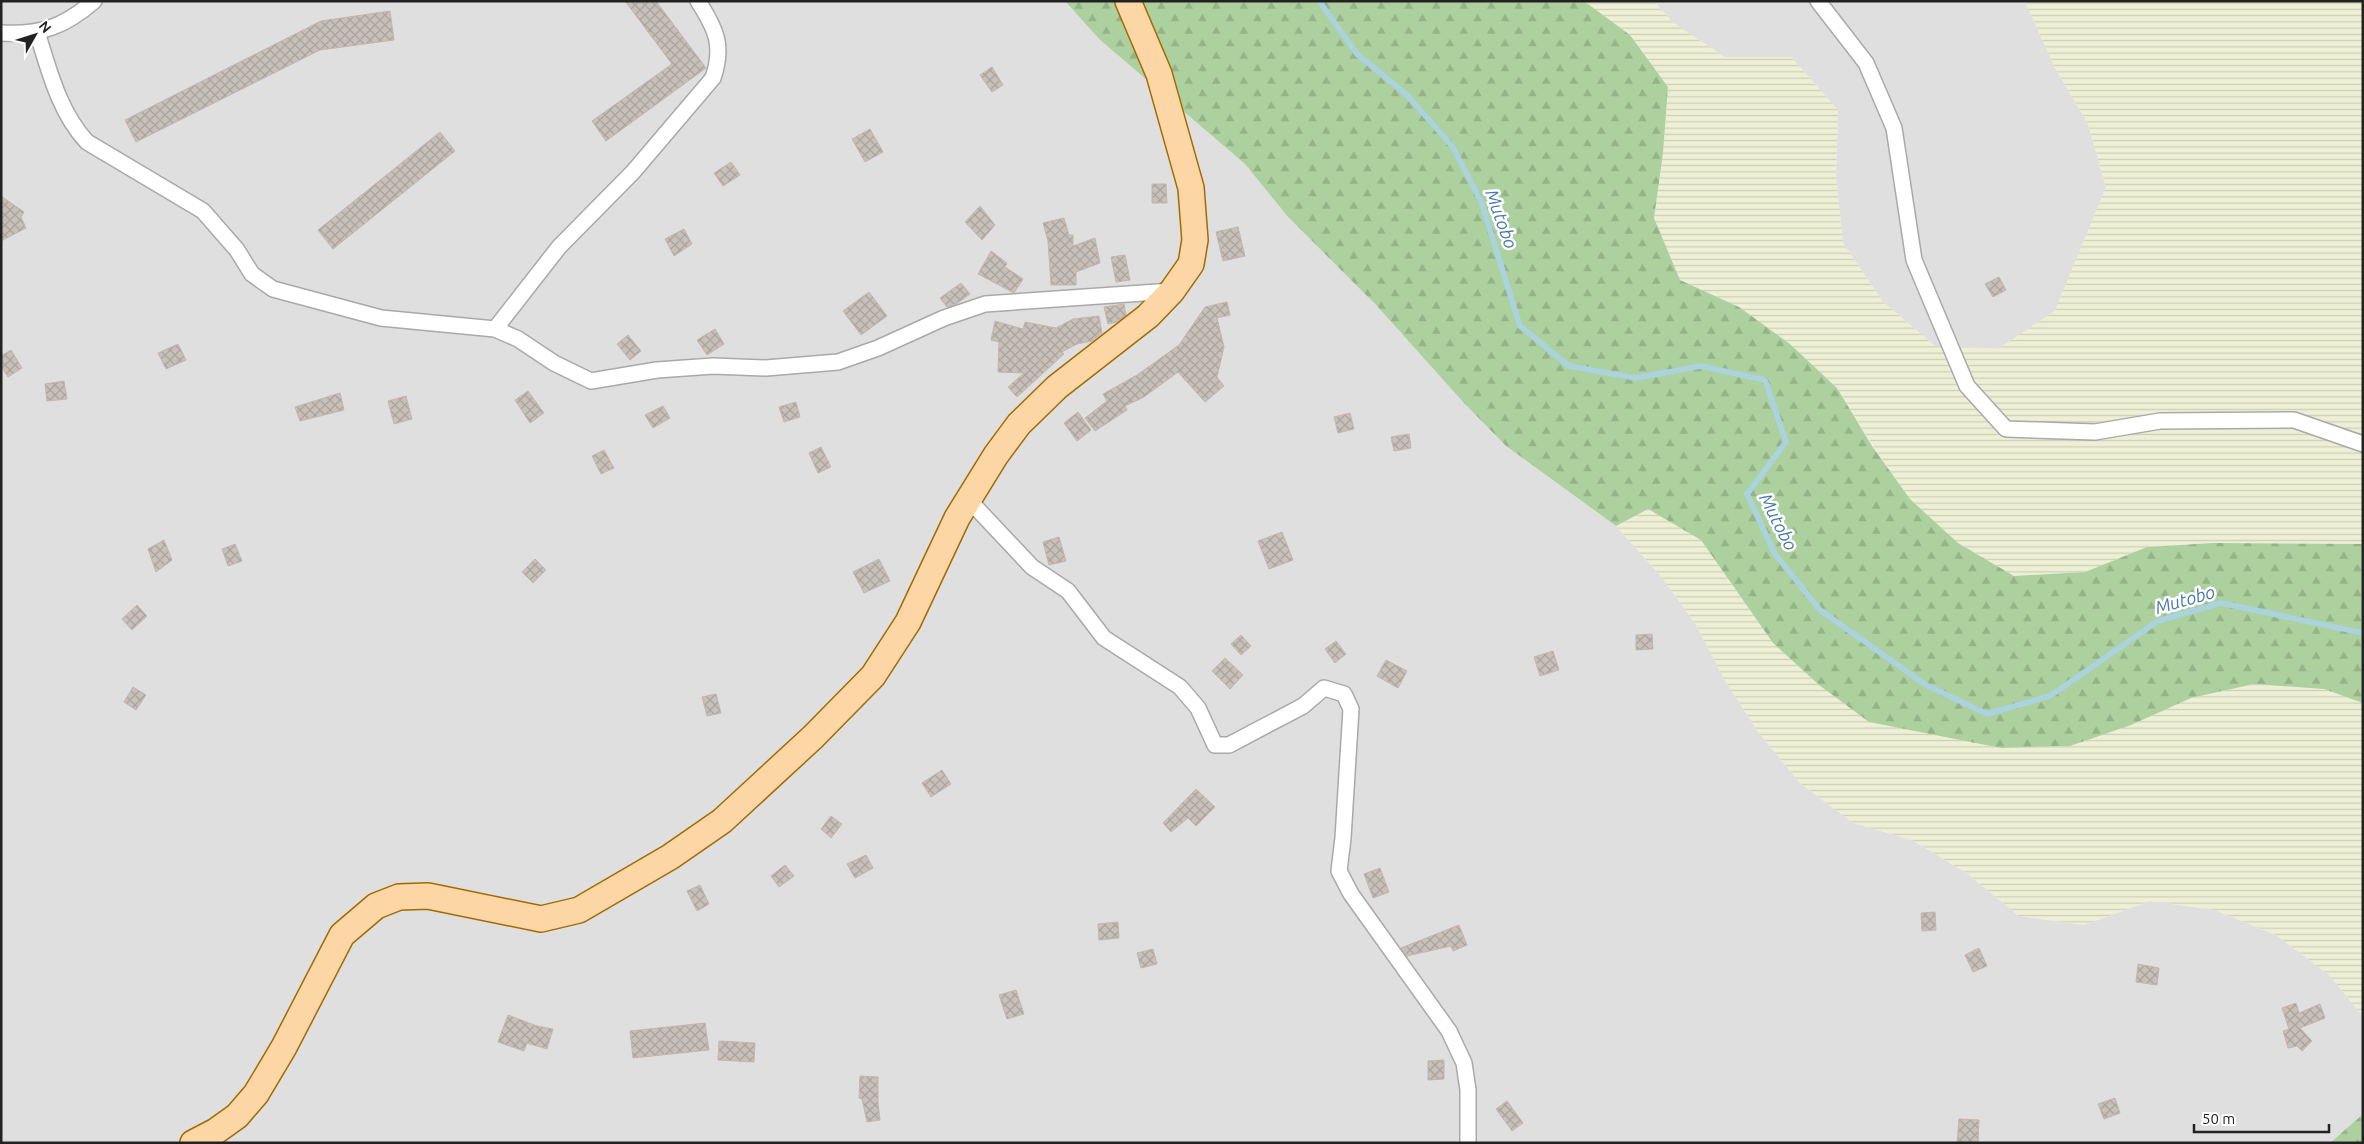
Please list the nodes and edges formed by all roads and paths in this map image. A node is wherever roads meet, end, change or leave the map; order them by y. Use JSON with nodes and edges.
{"nodes":[{"id":1,"x":94,"y":1,"type":"edge"},
{"id":2,"x":698,"y":1,"type":"edge"},
{"id":3,"x":1128,"y":1,"type":"edge"},
{"id":4,"x":1818,"y":1,"type":"edge"},
{"id":5,"x":37,"y":32,"type":"junction"},
{"id":6,"x":1,"y":33,"type":"edge"},
{"id":7,"x":1172,"y":291,"type":"junction"},
{"id":8,"x":495,"y":329,"type":"junction"},
{"id":9,"x":2363,"y":444,"type":"edge"},
{"id":10,"x":968,"y":498,"type":"junction"},
{"id":11,"x":193,"y":1143,"type":"edge"},
{"id":12,"x":1468,"y":1143,"type":"edge"}],
"edges":[{"from":1,"to":5,"type":"street"},
{"from":2,"to":8,"type":"street"},
{"from":3,"to":7,"type":"main road"},
{"from":4,"to":9,"type":"street"},
{"from":5,"to":6,"type":"street"},
{"from":5,"to":8,"type":"street"},
{"from":7,"to":8,"type":"street"},
{"from":7,"to":10,"type":"main road"},
{"from":10,"to":11,"type":"main road"},
{"from":10,"to":12,"type":"street"}]}
